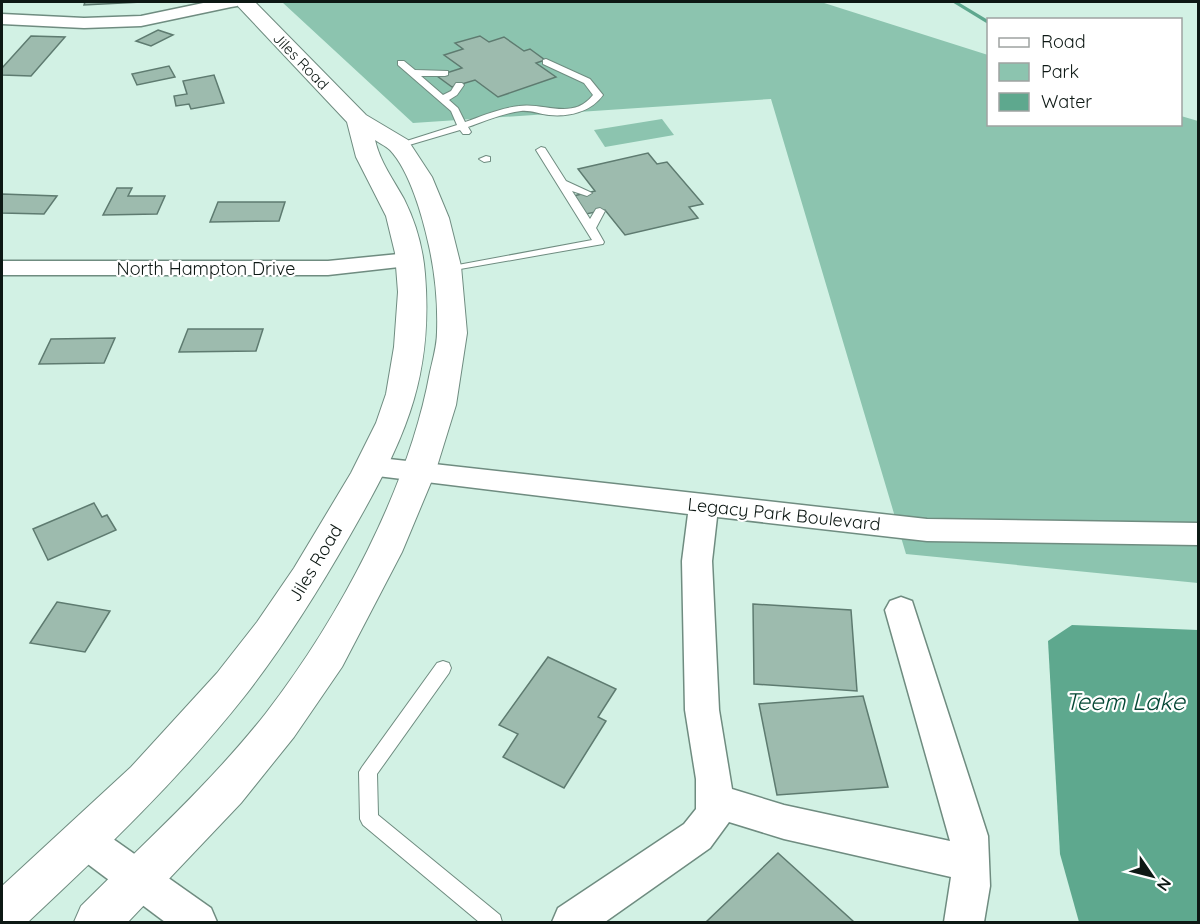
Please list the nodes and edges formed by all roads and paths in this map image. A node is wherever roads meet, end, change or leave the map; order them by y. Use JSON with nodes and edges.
{"nodes":[{"id":1,"x":25,"y":2,"type":"edge"},
{"id":2,"x":231,"y":2,"type":"edge"},
{"id":3,"x":244,"y":2,"type":"edge"},
{"id":4,"x":4,"y":23,"type":"edge"},
{"id":5,"x":546,"y":62,"type":"dead end"},
{"id":6,"x":401,"y":63,"type":"dead end"},
{"id":7,"x":412,"y":73,"type":"junction"},
{"id":8,"x":445,"y":74,"type":"dead end"},
{"id":9,"x":459,"y":85,"type":"dead end"},
{"id":10,"x":443,"y":99,"type":"junction"},
{"id":11,"x":358,"y":120,"type":"junction"},
{"id":12,"x":465,"y":130,"type":"junction"},
{"id":13,"x":399,"y":145,"type":"junction"},
{"id":14,"x":541,"y":150,"type":"dead end"},
{"id":15,"x":562,"y":183,"type":"junction"},
{"id":16,"x":587,"y":193,"type":"dead end"},
{"id":17,"x":600,"y":211,"type":"dead end"},
{"id":18,"x":590,"y":228,"type":"junction"},
{"id":19,"x":409,"y":260,"type":"junction"},
{"id":20,"x":2,"y":268,"type":"edge"},
{"id":21,"x":447,"y":270,"type":"junction"},
{"id":22,"x":371,"y":467,"type":"junction"},
{"id":23,"x":418,"y":472,"type":"junction"},
{"id":24,"x":704,"y":505,"type":"junction"},
{"id":25,"x":1198,"y":534,"type":"edge"},
{"id":26,"x":901,"y":610,"type":"dead end"},
{"id":27,"x":443,"y":669,"type":"dead end"},
{"id":28,"x":715,"y":801,"type":"junction"},
{"id":29,"x":86,"y":840,"type":"junction"},
{"id":30,"x":970,"y":863,"type":"junction"},
{"id":31,"x":139,"y":881,"type":"junction"},
{"id":32,"x":2,"y":916,"type":"edge"},
{"id":33,"x":97,"y":922,"type":"edge"},
{"id":34,"x":197,"y":922,"type":"edge"},
{"id":35,"x":493,"y":922,"type":"edge"},
{"id":36,"x":572,"y":922,"type":"edge"},
{"id":37,"x":964,"y":922,"type":"edge"}],
"edges":[{"from":1,"to":4,"type":"street"},
{"from":2,"to":4,"type":"street"},
{"from":3,"to":11,"type":"street","name":"Jiles Road"},
{"from":5,"to":12,"type":"lane"},
{"from":6,"to":7,"type":"lane"},
{"from":7,"to":8,"type":"lane"},
{"from":7,"to":10,"type":"lane"},
{"from":9,"to":10,"type":"lane"},
{"from":10,"to":12,"type":"lane"},
{"from":11,"to":13,"type":"street","name":"Jiles Road"},
{"from":11,"to":19,"type":"street","name":"Jiles Road"},
{"from":12,"to":13,"type":"lane"},
{"from":13,"to":21,"type":"street","name":"Jiles Road"},
{"from":14,"to":15,"type":"lane"},
{"from":15,"to":16,"type":"lane"},
{"from":15,"to":18,"type":"lane"},
{"from":17,"to":18,"type":"lane"},
{"from":18,"to":21,"type":"lane"},
{"from":19,"to":20,"type":"street","name":"North Hampton Drive"},
{"from":19,"to":22,"type":"street","name":"Jiles Road"},
{"from":21,"to":23,"type":"street","name":"Jiles Road"},
{"from":22,"to":23,"type":"street","name":"Legacy Park Boulevard"},
{"from":22,"to":29,"type":"street","name":"Jiles Road"},
{"from":23,"to":24,"type":"street","name":"Legacy Park Boulevard"},
{"from":23,"to":31,"type":"street","name":"Jiles Road"},
{"from":24,"to":25,"type":"street","name":"Legacy Park Boulevard"},
{"from":24,"to":28,"type":"street"},
{"from":26,"to":30,"type":"street"},
{"from":27,"to":35,"type":"lane"},
{"from":28,"to":30,"type":"street"},
{"from":28,"to":36,"type":"street"},
{"from":29,"to":31,"type":"street"},
{"from":29,"to":32,"type":"street","name":"Jiles Road"},
{"from":30,"to":37,"type":"street"},
{"from":31,"to":33,"type":"street","name":"Jiles Road"},
{"from":31,"to":34,"type":"street"}]}
